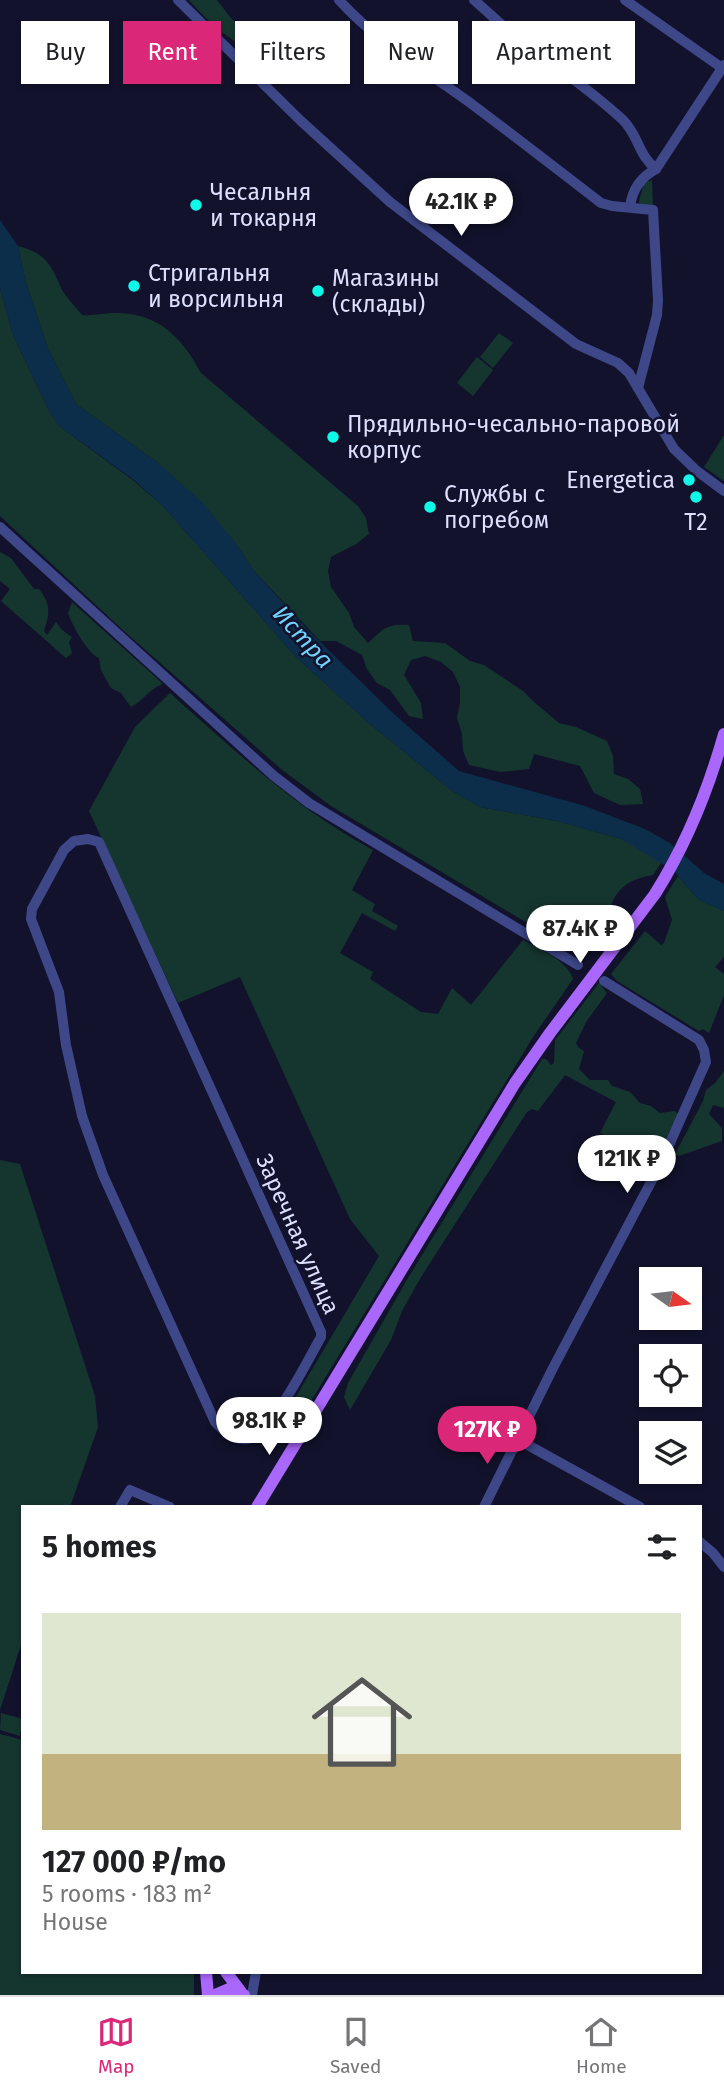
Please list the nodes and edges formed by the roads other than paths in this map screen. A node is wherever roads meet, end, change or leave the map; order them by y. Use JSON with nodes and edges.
{"nodes":[{"id":1,"x":178,"y":0,"type":"edge"},
{"id":2,"x":339,"y":0,"type":"edge"},
{"id":3,"x":474,"y":0,"type":"edge"},
{"id":4,"x":625,"y":0,"type":"edge"},
{"id":5,"x":723,"y":67,"type":"edge"},
{"id":6,"x":656,"y":169,"type":"junction"},
{"id":7,"x":630,"y":207,"type":"junction"},
{"id":8,"x":638,"y":388,"type":"junction"},
{"id":9,"x":724,"y":491,"type":"edge"},
{"id":10,"x":0,"y":527,"type":"edge"},
{"id":11,"x":724,"y":734,"type":"edge"},
{"id":12,"x":578,"y":965,"type":"dead end"},
{"id":13,"x":604,"y":981,"type":"dead end"},
{"id":14,"x":279,"y":1408,"type":"junction"},
{"id":15,"x":308,"y":1424,"type":"junction"},
{"id":16,"x":517,"y":1439,"type":"junction"},
{"id":17,"x":121,"y":1505,"type":"edge"},
{"id":18,"x":165,"y":1505,"type":"edge"},
{"id":19,"x":258,"y":1505,"type":"edge"},
{"id":20,"x":485,"y":1505,"type":"edge"},
{"id":21,"x":636,"y":1505,"type":"edge"},
{"id":22,"x":702,"y":1544,"type":"edge"},
{"id":23,"x":724,"y":1567,"type":"edge"},
{"id":24,"x":206,"y":1974,"type":"edge"},
{"id":25,"x":256,"y":1974,"type":"edge"},
{"id":26,"x":232,"y":1975,"type":"edge"},
{"id":27,"x":218,"y":1993,"type":"edge"},
{"id":28,"x":208,"y":1995,"type":"edge"},
{"id":29,"x":244,"y":1995,"type":"edge"},
{"id":30,"x":252,"y":1995,"type":"edge"}],
"edges":[{"from":1,"to":8,"type":"street"},
{"from":2,"to":7,"type":"street"},
{"from":3,"to":6,"type":"street"},
{"from":4,"to":5,"type":"street"},
{"from":5,"to":6,"type":"street"},
{"from":6,"to":7,"type":"street"},
{"from":7,"to":8,"type":"street"},
{"from":8,"to":9,"type":"street"},
{"from":10,"to":12,"type":"street"},
{"from":11,"to":15,"type":"main road"},
{"from":13,"to":16,"type":"street"},
{"from":14,"to":14,"type":"street","name":"Заречная улица"},
{"from":14,"to":15,"type":"street"},
{"from":15,"to":19,"type":"main road"},
{"from":16,"to":20,"type":"street"},
{"from":16,"to":21,"type":"street"},
{"from":17,"to":18,"type":"street"},
{"from":22,"to":23,"type":"street"},
{"from":24,"to":28,"type":"main road"},
{"from":25,"to":30,"type":"street"},
{"from":26,"to":27,"type":"street"},
{"from":26,"to":29,"type":"main road"},
{"from":27,"to":29,"type":"main road"}]}
